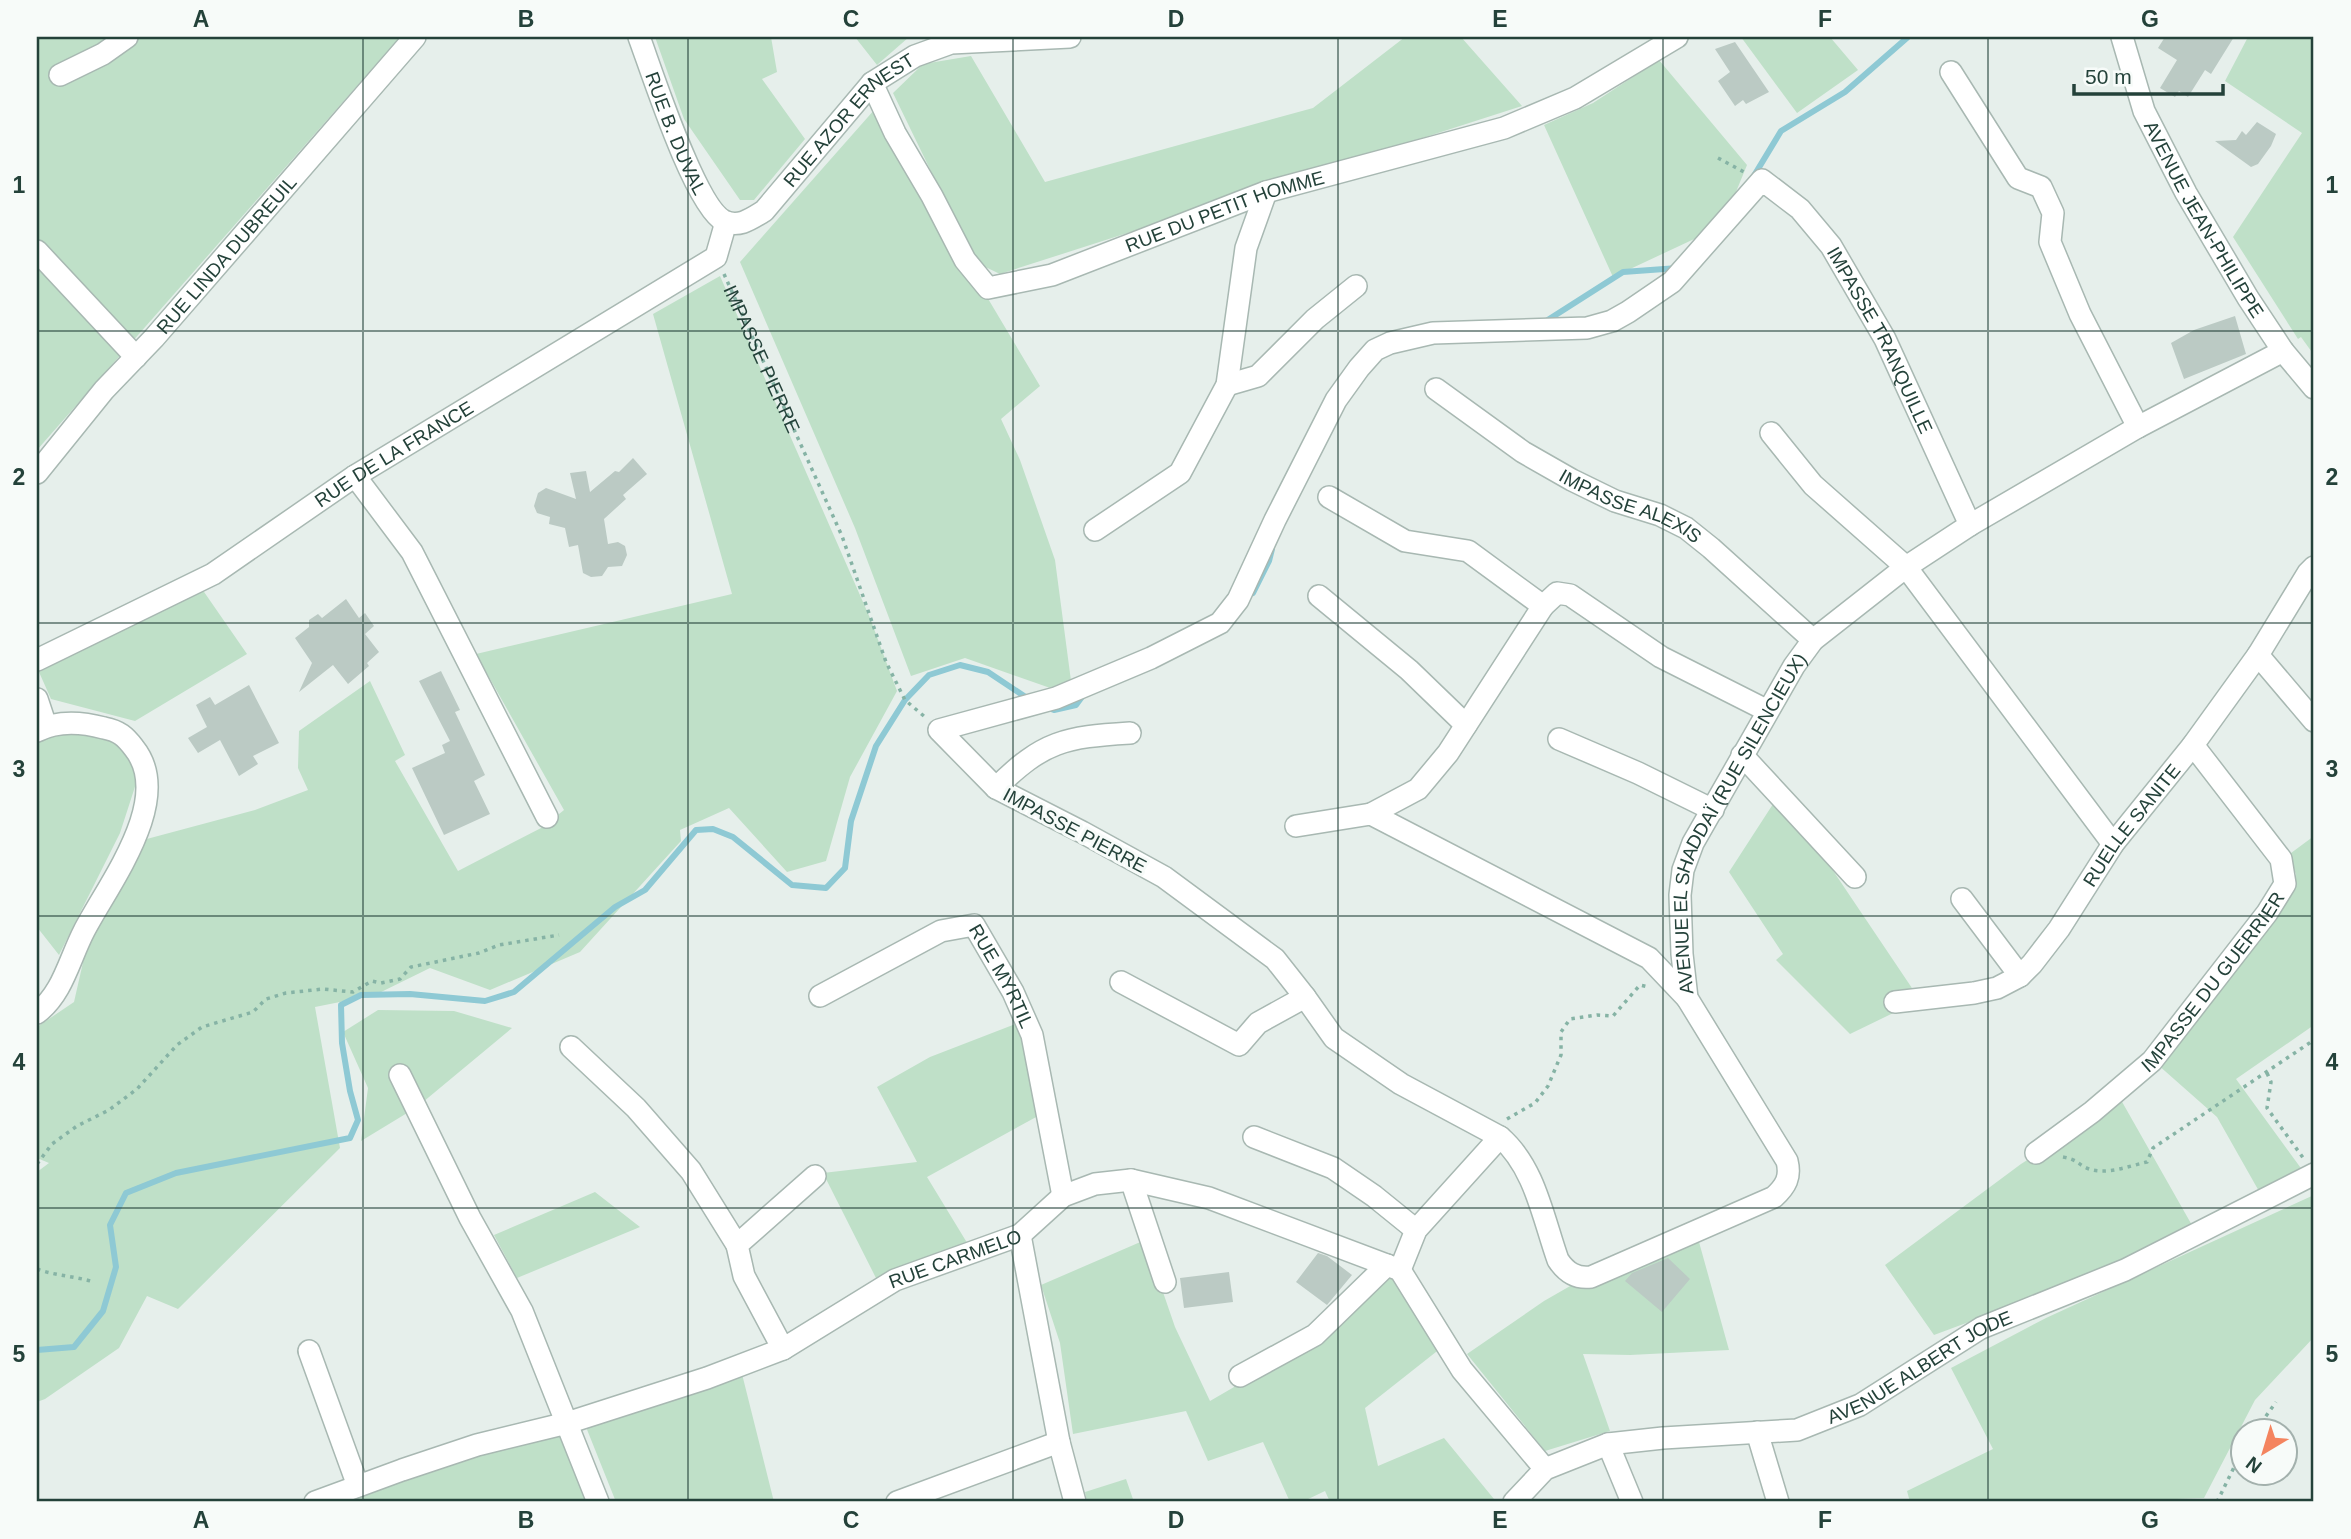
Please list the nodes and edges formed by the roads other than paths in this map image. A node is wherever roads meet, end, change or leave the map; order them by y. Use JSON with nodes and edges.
{"nodes":[{"id":1,"x":127,"y":37,"type":"edge"},
{"id":2,"x":415,"y":37,"type":"edge"},
{"id":3,"x":639,"y":37,"type":"edge"},
{"id":4,"x":1070,"y":37,"type":"edge"},
{"id":5,"x":1677,"y":37,"type":"edge"},
{"id":6,"x":2122,"y":37,"type":"edge"},
{"id":7,"x":1643,"y":45,"type":"edge"},
{"id":8,"x":1951,"y":72,"type":"dead end"},
{"id":9,"x":60,"y":75,"type":"dead end"},
{"id":10,"x":872,"y":83,"type":"junction"},
{"id":11,"x":1266,"y":192,"type":"junction"},
{"id":12,"x":726,"y":222,"type":"junction"},
{"id":13,"x":37,"y":251,"type":"edge"},
{"id":14,"x":1356,"y":286,"type":"dead end"},
{"id":15,"x":2283,"y":351,"type":"junction"},
{"id":16,"x":136,"y":357,"type":"junction"},
{"id":17,"x":1227,"y":384,"type":"junction"},
{"id":18,"x":1436,"y":388,"type":"dead end"},
{"id":19,"x":2314,"y":388,"type":"edge"},
{"id":20,"x":2138,"y":427,"type":"junction"},
{"id":21,"x":1771,"y":433,"type":"dead end"},
{"id":22,"x":37,"y":473,"type":"edge"},
{"id":23,"x":355,"y":476,"type":"junction"},
{"id":24,"x":1329,"y":496,"type":"dead end"},
{"id":25,"x":1970,"y":525,"type":"junction"},
{"id":26,"x":1095,"y":530,"type":"dead end"},
{"id":27,"x":1906,"y":567,"type":"junction"},
{"id":28,"x":2314,"y":567,"type":"edge"},
{"id":29,"x":1319,"y":596,"type":"dead end"},
{"id":30,"x":1543,"y":606,"type":"junction"},
{"id":31,"x":1813,"y":640,"type":"junction"},
{"id":32,"x":2258,"y":655,"type":"junction"},
{"id":33,"x":37,"y":660,"type":"edge"},
{"id":34,"x":37,"y":699,"type":"edge"},
{"id":35,"x":1766,"y":710,"type":"junction"},
{"id":36,"x":2314,"y":720,"type":"edge"},
{"id":37,"x":1466,"y":725,"type":"junction"},
{"id":38,"x":42,"y":728,"type":"edge"},
{"id":39,"x":939,"y":730,"type":"joint"},
{"id":40,"x":1130,"y":733,"type":"dead end"},
{"id":41,"x":1559,"y":739,"type":"dead end"},
{"id":42,"x":2193,"y":745,"type":"junction"},
{"id":43,"x":1742,"y":755,"type":"junction"},
{"id":44,"x":996,"y":788,"type":"junction"},
{"id":45,"x":1713,"y":810,"type":"junction"},
{"id":46,"x":1371,"y":814,"type":"junction"},
{"id":47,"x":547,"y":817,"type":"dead end"},
{"id":48,"x":1296,"y":826,"type":"dead end"},
{"id":49,"x":2113,"y":844,"type":"junction"},
{"id":50,"x":1855,"y":877,"type":"dead end"},
{"id":51,"x":1962,"y":899,"type":"dead end"},
{"id":52,"x":2020,"y":976,"type":"junction"},
{"id":53,"x":1121,"y":982,"type":"dead end"},
{"id":54,"x":820,"y":996,"type":"dead end"},
{"id":55,"x":1306,"y":997,"type":"junction"},
{"id":56,"x":1688,"y":998,"type":"junction"},
{"id":57,"x":1895,"y":1002,"type":"dead end"},
{"id":58,"x":37,"y":1013,"type":"edge"},
{"id":59,"x":571,"y":1047,"type":"dead end"},
{"id":60,"x":400,"y":1075,"type":"dead end"},
{"id":61,"x":1493,"y":1133,"type":"junction"},
{"id":62,"x":1254,"y":1137,"type":"dead end"},
{"id":63,"x":2035,"y":1153,"type":"road end"},
{"id":64,"x":2314,"y":1174,"type":"edge"},
{"id":65,"x":815,"y":1176,"type":"dead end"},
{"id":66,"x":1131,"y":1180,"type":"junction"},
{"id":67,"x":1063,"y":1196,"type":"junction"},
{"id":68,"x":1416,"y":1230,"type":"junction"},
{"id":69,"x":1020,"y":1235,"type":"junction"},
{"id":70,"x":737,"y":1245,"type":"junction"},
{"id":71,"x":1394,"y":1268,"type":"junction"},
{"id":72,"x":1165,"y":1282,"type":"dead end"},
{"id":73,"x":783,"y":1349,"type":"junction"},
{"id":74,"x":309,"y":1351,"type":"dead end"},
{"id":75,"x":1240,"y":1376,"type":"dead end"},
{"id":76,"x":567,"y":1423,"type":"junction"},
{"id":77,"x":1757,"y":1432,"type":"junction"},
{"id":78,"x":1059,"y":1442,"type":"junction"},
{"id":79,"x":1608,"y":1444,"type":"junction"},
{"id":80,"x":1545,"y":1469,"type":"junction"},
{"id":81,"x":358,"y":1486,"type":"junction"},
{"id":82,"x":315,"y":1502,"type":"edge"},
{"id":83,"x":598,"y":1502,"type":"edge"},
{"id":84,"x":897,"y":1502,"type":"edge"},
{"id":85,"x":1076,"y":1502,"type":"edge"},
{"id":86,"x":1514,"y":1502,"type":"edge"},
{"id":87,"x":1632,"y":1502,"type":"edge"},
{"id":88,"x":1778,"y":1502,"type":"edge"}],
"edges":[{"from":1,"to":9,"type":"street"},
{"from":2,"to":16,"type":"street","name":"RUE LINDA DUBREUIL"},
{"from":3,"to":12,"type":"street","name":"RUE B. DUVAL"},
{"from":4,"to":10,"type":"street","name":"RUE AZOR ERNEST"},
{"from":5,"to":7,"type":"street","name":"RUE DU PETIT HOMME"},
{"from":6,"to":15,"type":"street","name":"AVENUE JEAN-PHILIPPE"},
{"from":7,"to":11,"type":"street","name":"RUE DU PETIT HOMME"},
{"from":8,"to":20,"type":"street"},
{"from":10,"to":11,"type":"street","name":"RUE DU PETIT HOMME"},
{"from":10,"to":12,"type":"street","name":"RUE AZOR ERNEST"},
{"from":11,"to":17,"type":"street"},
{"from":12,"to":23,"type":"street","name":"RUE DE LA FRANCE"},
{"from":13,"to":16,"type":"street"},
{"from":14,"to":17,"type":"street"},
{"from":15,"to":19,"type":"street","name":"AVENUE JEAN-PHILIPPE"},
{"from":15,"to":20,"type":"street","name":"AVENUE EL SHADDAÏ (RUE SILENCIEUX)"},
{"from":16,"to":22,"type":"street","name":"RUE LINDA DUBREUIL"},
{"from":17,"to":26,"type":"street"},
{"from":18,"to":31,"type":"street","name":"IMPASSE ALEXIS"},
{"from":20,"to":25,"type":"street","name":"AVENUE EL SHADDAÏ (RUE SILENCIEUX)"},
{"from":21,"to":27,"type":"street"},
{"from":23,"to":33,"type":"street","name":"RUE DE LA FRANCE"},
{"from":23,"to":47,"type":"street"},
{"from":24,"to":30,"type":"street"},
{"from":25,"to":27,"type":"street","name":"AVENUE EL SHADDAÏ (RUE SILENCIEUX)"},
{"from":25,"to":39,"type":"street","name":"IMPASSE TRANQUILLE"},
{"from":27,"to":31,"type":"street","name":"AVENUE EL SHADDAÏ (RUE SILENCIEUX)"},
{"from":27,"to":49,"type":"street"},
{"from":28,"to":32,"type":"street","name":"RUELLE SANITE"},
{"from":29,"to":37,"type":"street"},
{"from":30,"to":35,"type":"street"},
{"from":30,"to":37,"type":"street"},
{"from":31,"to":35,"type":"street","name":"AVENUE EL SHADDAÏ (RUE SILENCIEUX)"},
{"from":32,"to":36,"type":"street"},
{"from":32,"to":42,"type":"street","name":"RUELLE SANITE"},
{"from":34,"to":38,"type":"street"},
{"from":35,"to":43,"type":"street","name":"AVENUE EL SHADDAÏ (RUE SILENCIEUX)"},
{"from":37,"to":46,"type":"street"},
{"from":38,"to":58,"type":"street"},
{"from":39,"to":44,"type":"street","name":"IMPASSE PIERRE"},
{"from":40,"to":44,"type":"street"},
{"from":41,"to":45,"type":"street"},
{"from":42,"to":49,"type":"street","name":"RUELLE SANITE"},
{"from":42,"to":63,"type":"street","name":"IMPASSE DU GUERRIER"},
{"from":43,"to":45,"type":"street","name":"AVENUE EL SHADDAÏ (RUE SILENCIEUX)"},
{"from":43,"to":50,"type":"street"},
{"from":44,"to":55,"type":"street","name":"IMPASSE PIERRE"},
{"from":45,"to":56,"type":"street","name":"AVENUE EL SHADDAÏ (RUE SILENCIEUX)"},
{"from":46,"to":48,"type":"street"},
{"from":46,"to":56,"type":"street"},
{"from":49,"to":52,"type":"street","name":"RUELLE SANITE"},
{"from":51,"to":52,"type":"street"},
{"from":52,"to":57,"type":"street","name":"RUELLE SANITE"},
{"from":53,"to":55,"type":"street"},
{"from":54,"to":67,"type":"street","name":"RUE MYRTIL"},
{"from":55,"to":61,"type":"street","name":"IMPASSE PIERRE"},
{"from":56,"to":61,"type":"street","name":"AVENUE EL SHADDAÏ (RUE SILENCIEUX)"},
{"from":59,"to":70,"type":"street"},
{"from":60,"to":76,"type":"street"},
{"from":61,"to":68,"type":"street"},
{"from":62,"to":68,"type":"street"},
{"from":64,"to":77,"type":"street","name":"AVENUE ALBERT JODE"},
{"from":65,"to":70,"type":"street"},
{"from":66,"to":67,"type":"street","name":"RUE CARMELO"},
{"from":66,"to":71,"type":"street","name":"RUE CARMELO"},
{"from":66,"to":72,"type":"street"},
{"from":67,"to":69,"type":"street","name":"RUE CARMELO"},
{"from":68,"to":71,"type":"street"},
{"from":69,"to":73,"type":"street","name":"RUE CARMELO"},
{"from":69,"to":78,"type":"street"},
{"from":70,"to":73,"type":"street"},
{"from":71,"to":75,"type":"street"},
{"from":71,"to":80,"type":"street"},
{"from":73,"to":76,"type":"street","name":"RUE CARMELO"},
{"from":74,"to":81,"type":"street"},
{"from":76,"to":81,"type":"street","name":"RUE CARMELO"},
{"from":76,"to":83,"type":"street"},
{"from":77,"to":79,"type":"street","name":"AVENUE ALBERT JODE"},
{"from":77,"to":88,"type":"street"},
{"from":78,"to":84,"type":"street"},
{"from":78,"to":85,"type":"street"},
{"from":79,"to":80,"type":"street","name":"AVENUE ALBERT JODE"},
{"from":79,"to":87,"type":"street"},
{"from":80,"to":86,"type":"street","name":"AVENUE ALBERT JODE"},
{"from":81,"to":82,"type":"street","name":"RUE CARMELO"}]}
